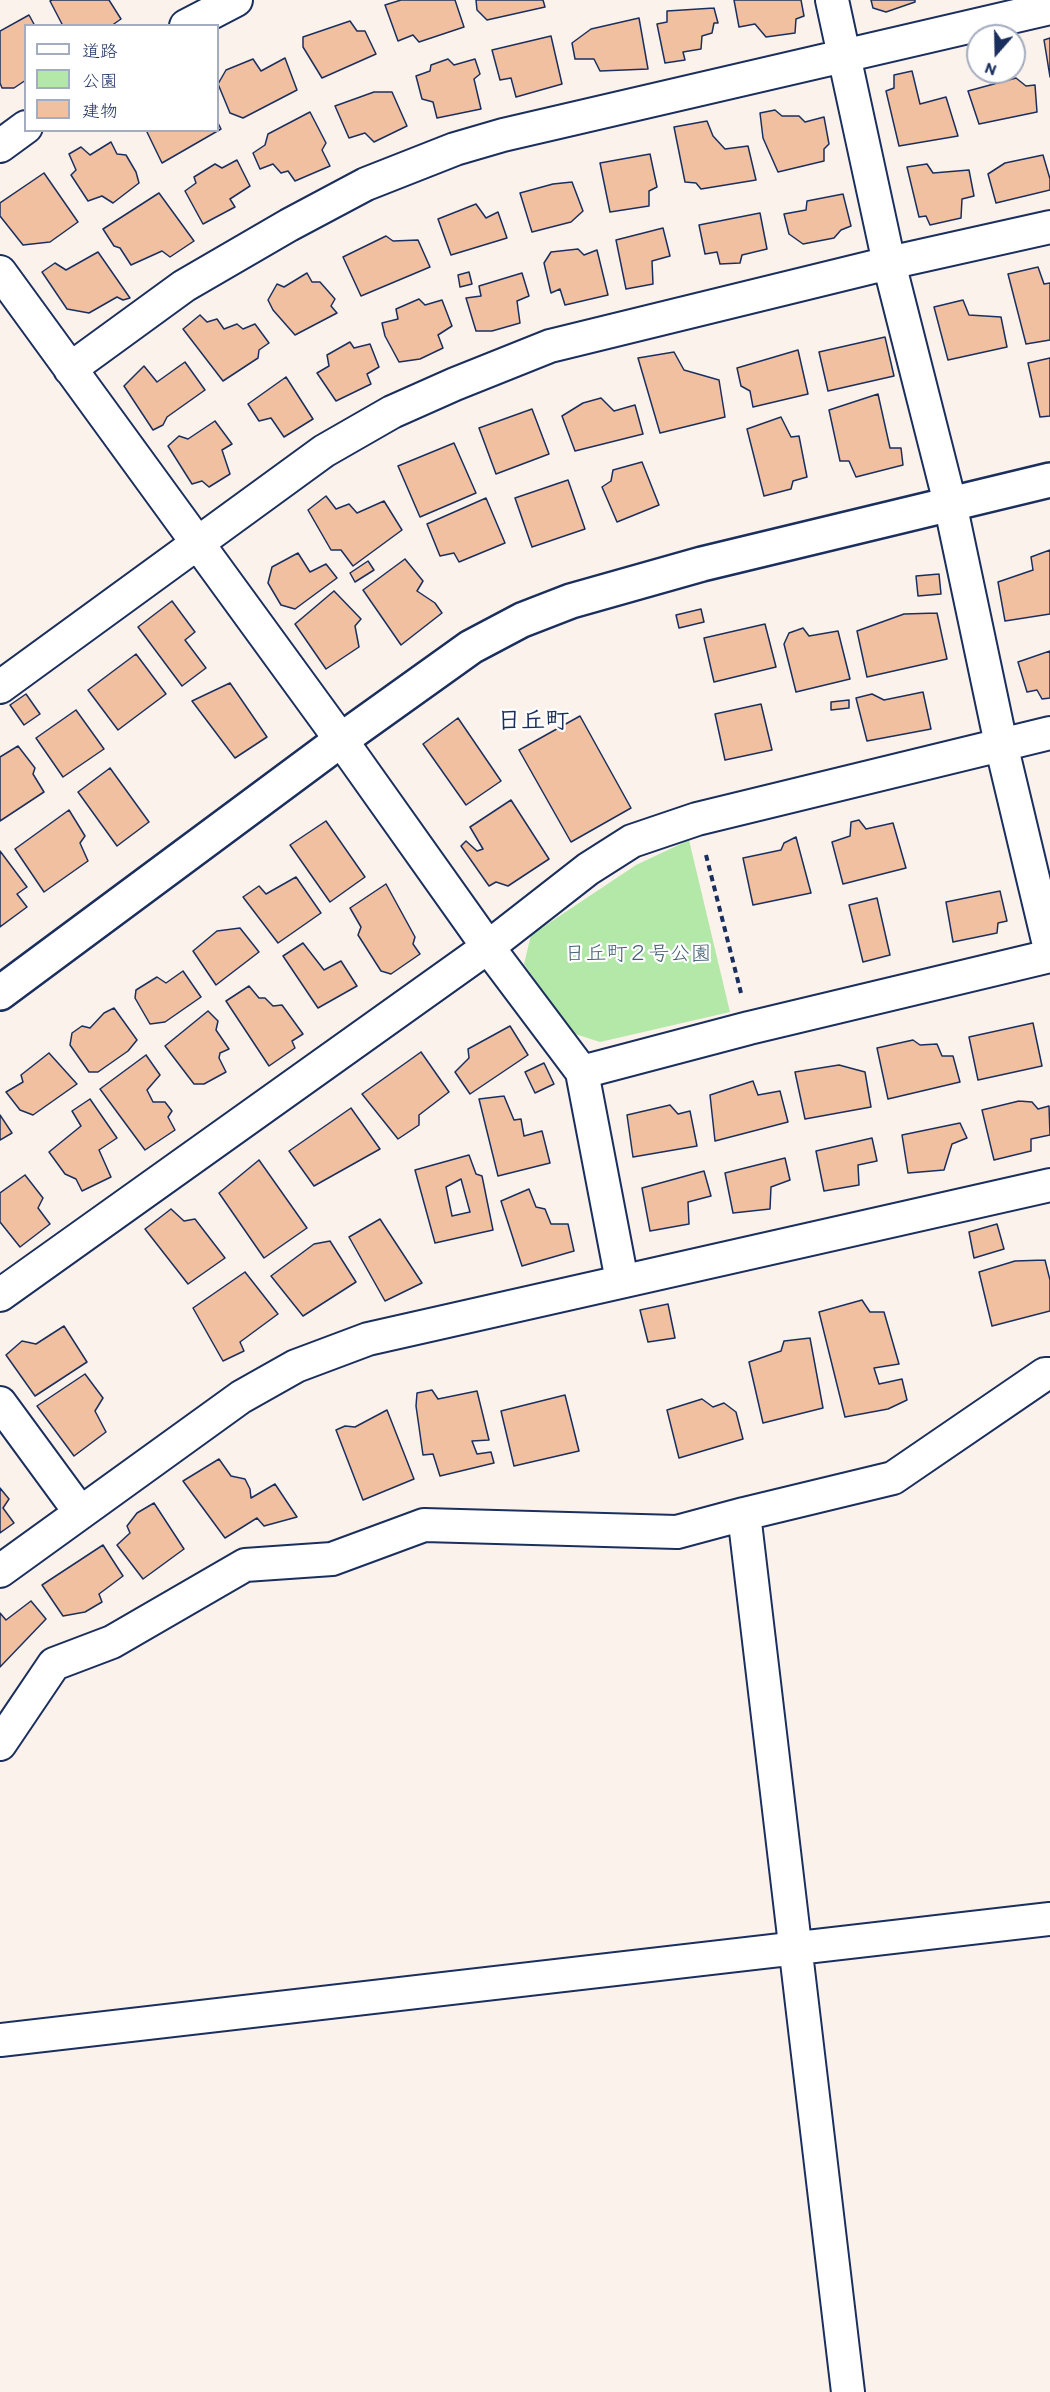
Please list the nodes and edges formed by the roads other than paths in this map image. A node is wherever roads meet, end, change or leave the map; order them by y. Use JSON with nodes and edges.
{"nodes":[{"id":1,"x":236,"y":0,"type":"edge"},
{"id":2,"x":832,"y":0,"type":"edge"},
{"id":3,"x":1050,"y":8,"type":"edge"},
{"id":4,"x":190,"y":24,"type":"edge"},
{"id":5,"x":845,"y":55,"type":"junction"},
{"id":6,"x":24,"y":128,"type":"edge"},
{"id":7,"x":0,"y":146,"type":"edge"},
{"id":8,"x":1050,"y":227,"type":"edge"},
{"id":9,"x":889,"y":263,"type":"junction"},
{"id":10,"x":0,"y":272,"type":"edge"},
{"id":11,"x":70,"y":369,"type":"junction"},
{"id":12,"x":1050,"y":480,"type":"edge"},
{"id":13,"x":950,"y":503,"type":"junction"},
{"id":14,"x":197,"y":543,"type":"junction"},
{"id":15,"x":0,"y":687,"type":"edge"},
{"id":16,"x":1050,"y":733,"type":"edge"},
{"id":17,"x":341,"y":740,"type":"junction"},
{"id":18,"x":1001,"y":744,"type":"junction"},
{"id":19,"x":488,"y":947,"type":"junction"},
{"id":20,"x":1050,"y":949,"type":"edge"},
{"id":21,"x":1050,"y":956,"type":"edge"},
{"id":22,"x":0,"y":993,"type":"edge"},
{"id":23,"x":582,"y":1072,"type":"junction"},
{"id":24,"x":1050,"y":1185,"type":"edge"},
{"id":25,"x":622,"y":1281,"type":"junction"},
{"id":26,"x":0,"y":1295,"type":"edge"},
{"id":27,"x":1050,"y":1374,"type":"edge"},
{"id":28,"x":0,"y":1403,"type":"edge"},
{"id":29,"x":80,"y":1512,"type":"junction"},
{"id":30,"x":744,"y":1514,"type":"junction"},
{"id":31,"x":0,"y":1571,"type":"edge"},
{"id":32,"x":0,"y":1744,"type":"edge"},
{"id":33,"x":1050,"y":1918,"type":"edge"},
{"id":34,"x":797,"y":1948,"type":"junction"},
{"id":35,"x":0,"y":2040,"type":"edge"},
{"id":36,"x":848,"y":2392,"type":"edge"}],
"edges":[{"from":1,"to":4,"type":"street"},
{"from":2,"to":5,"type":"street"},
{"from":3,"to":5,"type":"street"},
{"from":5,"to":9,"type":"street"},
{"from":5,"to":11,"type":"street"},
{"from":6,"to":7,"type":"street"},
{"from":8,"to":9,"type":"street"},
{"from":9,"to":13,"type":"street"},
{"from":9,"to":14,"type":"street"},
{"from":10,"to":11,"type":"street"},
{"from":11,"to":14,"type":"street"},
{"from":12,"to":13,"type":"street"},
{"from":13,"to":17,"type":"street"},
{"from":13,"to":18,"type":"street"},
{"from":14,"to":15,"type":"street"},
{"from":14,"to":17,"type":"street"},
{"from":16,"to":18,"type":"street"},
{"from":17,"to":19,"type":"street"},
{"from":17,"to":22,"type":"street"},
{"from":18,"to":19,"type":"street"},
{"from":18,"to":20,"type":"street"},
{"from":19,"to":23,"type":"street"},
{"from":19,"to":26,"type":"street"},
{"from":21,"to":23,"type":"street"},
{"from":23,"to":25,"type":"street"},
{"from":24,"to":25,"type":"street"},
{"from":25,"to":29,"type":"street"},
{"from":27,"to":30,"type":"street"},
{"from":28,"to":29,"type":"street"},
{"from":29,"to":31,"type":"street"},
{"from":30,"to":32,"type":"street"},
{"from":30,"to":34,"type":"street"},
{"from":33,"to":34,"type":"street"},
{"from":34,"to":35,"type":"street"},
{"from":34,"to":36,"type":"street"}]}
